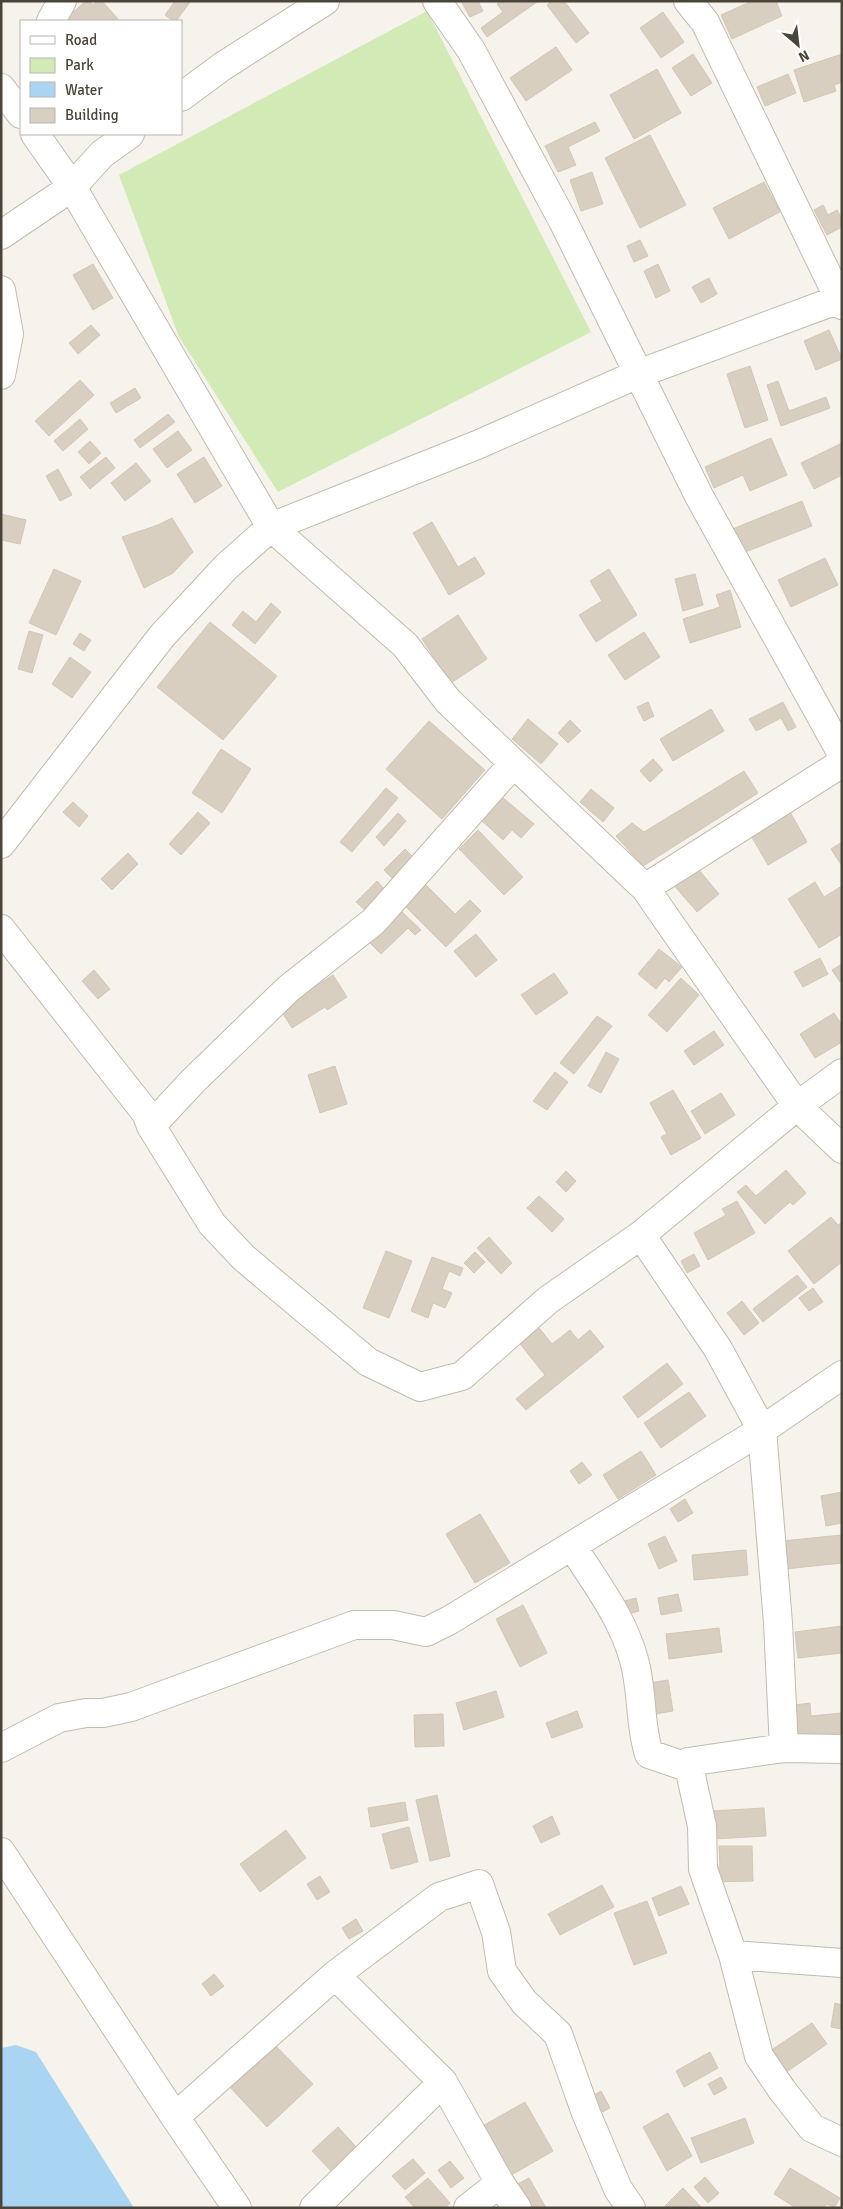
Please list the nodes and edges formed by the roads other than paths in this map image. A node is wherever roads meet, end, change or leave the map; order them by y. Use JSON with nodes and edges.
{"nodes":[{"id":1,"x":62,"y":1,"type":"edge"},
{"id":2,"x":325,"y":1,"type":"edge"},
{"id":3,"x":437,"y":1,"type":"edge"},
{"id":4,"x":688,"y":1,"type":"edge"},
{"id":5,"x":52,"y":20,"type":"edge"},
{"id":6,"x":182,"y":95,"type":"edge"},
{"id":7,"x":36,"y":135,"type":"edge"},
{"id":8,"x":129,"y":135,"type":"edge"},
{"id":9,"x":72,"y":187,"type":"junction"},
{"id":10,"x":1,"y":235,"type":"edge"},
{"id":11,"x":1,"y":290,"type":"edge"},
{"id":12,"x":841,"y":300,"type":"edge"},
{"id":13,"x":638,"y":374,"type":"junction"},
{"id":14,"x":1,"y":375,"type":"edge"},
{"id":15,"x":271,"y":527,"type":"junction"},
{"id":16,"x":842,"y":754,"type":"edge"},
{"id":17,"x":842,"y":763,"type":"edge"},
{"id":18,"x":513,"y":764,"type":"junction"},
{"id":19,"x":1,"y":844,"type":"edge"},
{"id":20,"x":645,"y":888,"type":"junction"},
{"id":21,"x":1,"y":929,"type":"edge"},
{"id":22,"x":842,"y":1073,"type":"edge"},
{"id":23,"x":797,"y":1106,"type":"junction"},
{"id":24,"x":151,"y":1126,"type":"junction"},
{"id":25,"x":842,"y":1150,"type":"edge"},
{"id":26,"x":641,"y":1235,"type":"junction"},
{"id":27,"x":842,"y":1375,"type":"edge"},
{"id":28,"x":762,"y":1430,"type":"junction"},
{"id":29,"x":572,"y":1546,"type":"junction"},
{"id":30,"x":1,"y":1748,"type":"edge"},
{"id":31,"x":784,"y":1748,"type":"junction"},
{"id":32,"x":842,"y":1749,"type":"edge"},
{"id":33,"x":688,"y":1762,"type":"junction"},
{"id":34,"x":1,"y":1852,"type":"edge"},
{"id":35,"x":733,"y":1955,"type":"junction"},
{"id":36,"x":842,"y":1963,"type":"edge"},
{"id":37,"x":335,"y":1975,"type":"junction"},
{"id":38,"x":443,"y":2082,"type":"junction"},
{"id":39,"x":174,"y":2118,"type":"junction"},
{"id":40,"x":842,"y":2142,"type":"edge"},
{"id":41,"x":500,"y":2183,"type":"junction"},
{"id":42,"x":237,"y":2208,"type":"edge"},
{"id":43,"x":314,"y":2208,"type":"edge"},
{"id":44,"x":468,"y":2208,"type":"edge"},
{"id":45,"x":518,"y":2208,"type":"edge"},
{"id":46,"x":631,"y":2208,"type":"edge"}],
"edges":[{"from":1,"to":5,"type":"street"},
{"from":2,"to":6,"type":"street"},
{"from":3,"to":13,"type":"street"},
{"from":4,"to":12,"type":"street"},
{"from":7,"to":9,"type":"street"},
{"from":8,"to":9,"type":"street"},
{"from":9,"to":10,"type":"street"},
{"from":9,"to":15,"type":"street"},
{"from":11,"to":14,"type":"street"},
{"from":12,"to":13,"type":"street"},
{"from":13,"to":15,"type":"street"},
{"from":13,"to":16,"type":"street"},
{"from":15,"to":18,"type":"street"},
{"from":15,"to":19,"type":"street"},
{"from":17,"to":20,"type":"street"},
{"from":18,"to":20,"type":"street"},
{"from":18,"to":24,"type":"street"},
{"from":20,"to":23,"type":"street"},
{"from":21,"to":24,"type":"street"},
{"from":22,"to":23,"type":"street"},
{"from":23,"to":25,"type":"street"},
{"from":23,"to":26,"type":"street"},
{"from":24,"to":26,"type":"street"},
{"from":26,"to":28,"type":"street"},
{"from":27,"to":28,"type":"street"},
{"from":28,"to":29,"type":"street"},
{"from":28,"to":31,"type":"street"},
{"from":29,"to":30,"type":"street"},
{"from":29,"to":33,"type":"street"},
{"from":31,"to":32,"type":"street"},
{"from":31,"to":33,"type":"street"},
{"from":33,"to":35,"type":"street"},
{"from":34,"to":39,"type":"street"},
{"from":35,"to":36,"type":"street"},
{"from":35,"to":40,"type":"street"},
{"from":37,"to":38,"type":"street"},
{"from":37,"to":39,"type":"street"},
{"from":37,"to":46,"type":"street"},
{"from":38,"to":41,"type":"street"},
{"from":38,"to":43,"type":"street"},
{"from":39,"to":42,"type":"street"},
{"from":41,"to":44,"type":"street"},
{"from":41,"to":45,"type":"street"}]}
